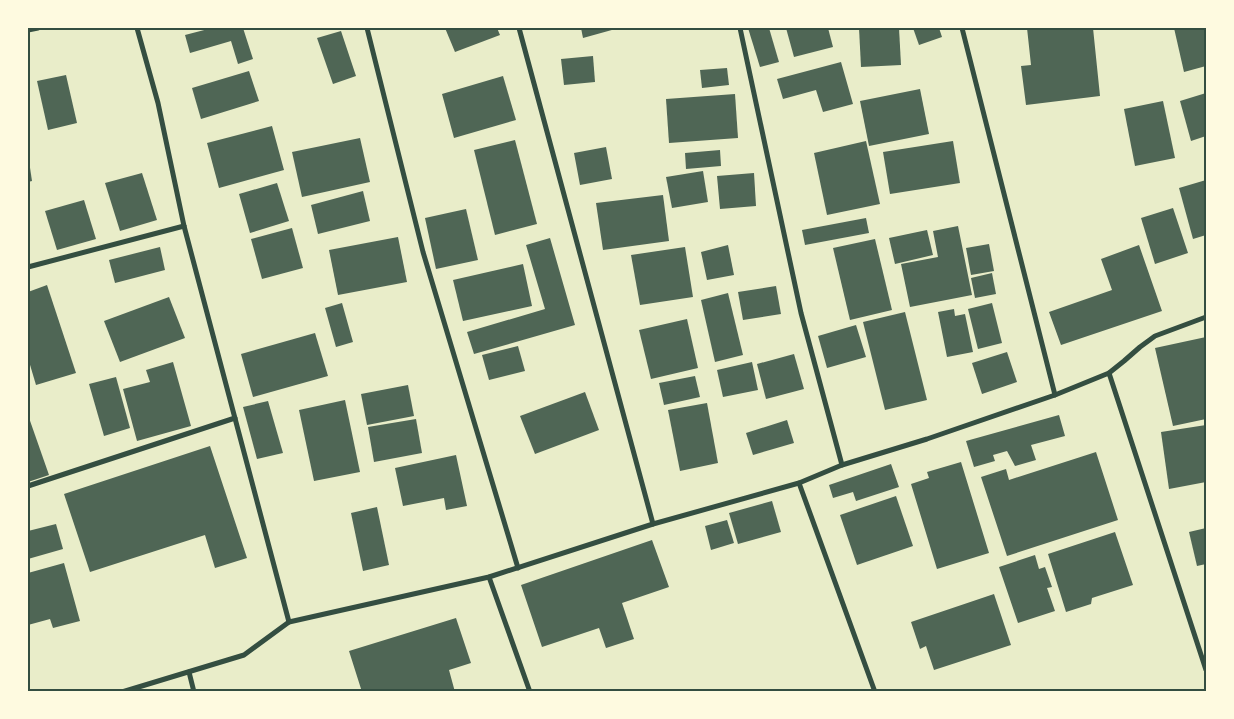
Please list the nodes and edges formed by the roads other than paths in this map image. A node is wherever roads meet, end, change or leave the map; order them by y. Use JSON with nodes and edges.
{"nodes":[{"id":1,"x":38,"y":28,"type":"edge"},
{"id":2,"x":137,"y":28,"type":"edge"},
{"id":3,"x":368,"y":28,"type":"edge"},
{"id":4,"x":519,"y":28,"type":"edge"},
{"id":5,"x":740,"y":28,"type":"edge"},
{"id":6,"x":962,"y":28,"type":"edge"},
{"id":7,"x":28,"y":30,"type":"edge"},
{"id":8,"x":184,"y":226,"type":"junction"},
{"id":9,"x":28,"y":266,"type":"edge"},
{"id":10,"x":1206,"y":317,"type":"edge"},
{"id":11,"x":1109,"y":372,"type":"junction"},
{"id":12,"x":1055,"y":395,"type":"junction"},
{"id":13,"x":235,"y":418,"type":"junction"},
{"id":14,"x":842,"y":465,"type":"junction"},
{"id":15,"x":799,"y":483,"type":"junction"},
{"id":16,"x":28,"y":486,"type":"edge"},
{"id":17,"x":653,"y":524,"type":"junction"},
{"id":18,"x":518,"y":568,"type":"junction"},
{"id":19,"x":490,"y":577,"type":"junction"},
{"id":20,"x":289,"y":622,"type":"junction"},
{"id":21,"x":1206,"y":670,"type":"edge"},
{"id":22,"x":189,"y":672,"type":"junction"},
{"id":23,"x":122,"y":692,"type":"edge"},
{"id":24,"x":194,"y":692,"type":"edge"},
{"id":25,"x":530,"y":692,"type":"edge"},
{"id":26,"x":875,"y":692,"type":"edge"}],
"edges":[{"from":1,"to":7,"type":"street"},
{"from":2,"to":8,"type":"street"},
{"from":3,"to":18,"type":"street"},
{"from":4,"to":17,"type":"street"},
{"from":5,"to":14,"type":"street"},
{"from":6,"to":12,"type":"street"},
{"from":8,"to":9,"type":"street"},
{"from":8,"to":13,"type":"street"},
{"from":10,"to":11,"type":"street"},
{"from":11,"to":12,"type":"street"},
{"from":11,"to":21,"type":"street"},
{"from":12,"to":14,"type":"street"},
{"from":13,"to":16,"type":"street"},
{"from":13,"to":20,"type":"street"},
{"from":14,"to":15,"type":"street"},
{"from":15,"to":17,"type":"street"},
{"from":15,"to":26,"type":"street"},
{"from":17,"to":18,"type":"street"},
{"from":18,"to":19,"type":"street"},
{"from":19,"to":20,"type":"street"},
{"from":19,"to":25,"type":"street"},
{"from":20,"to":22,"type":"street"},
{"from":22,"to":23,"type":"street"},
{"from":22,"to":24,"type":"street"}]}
